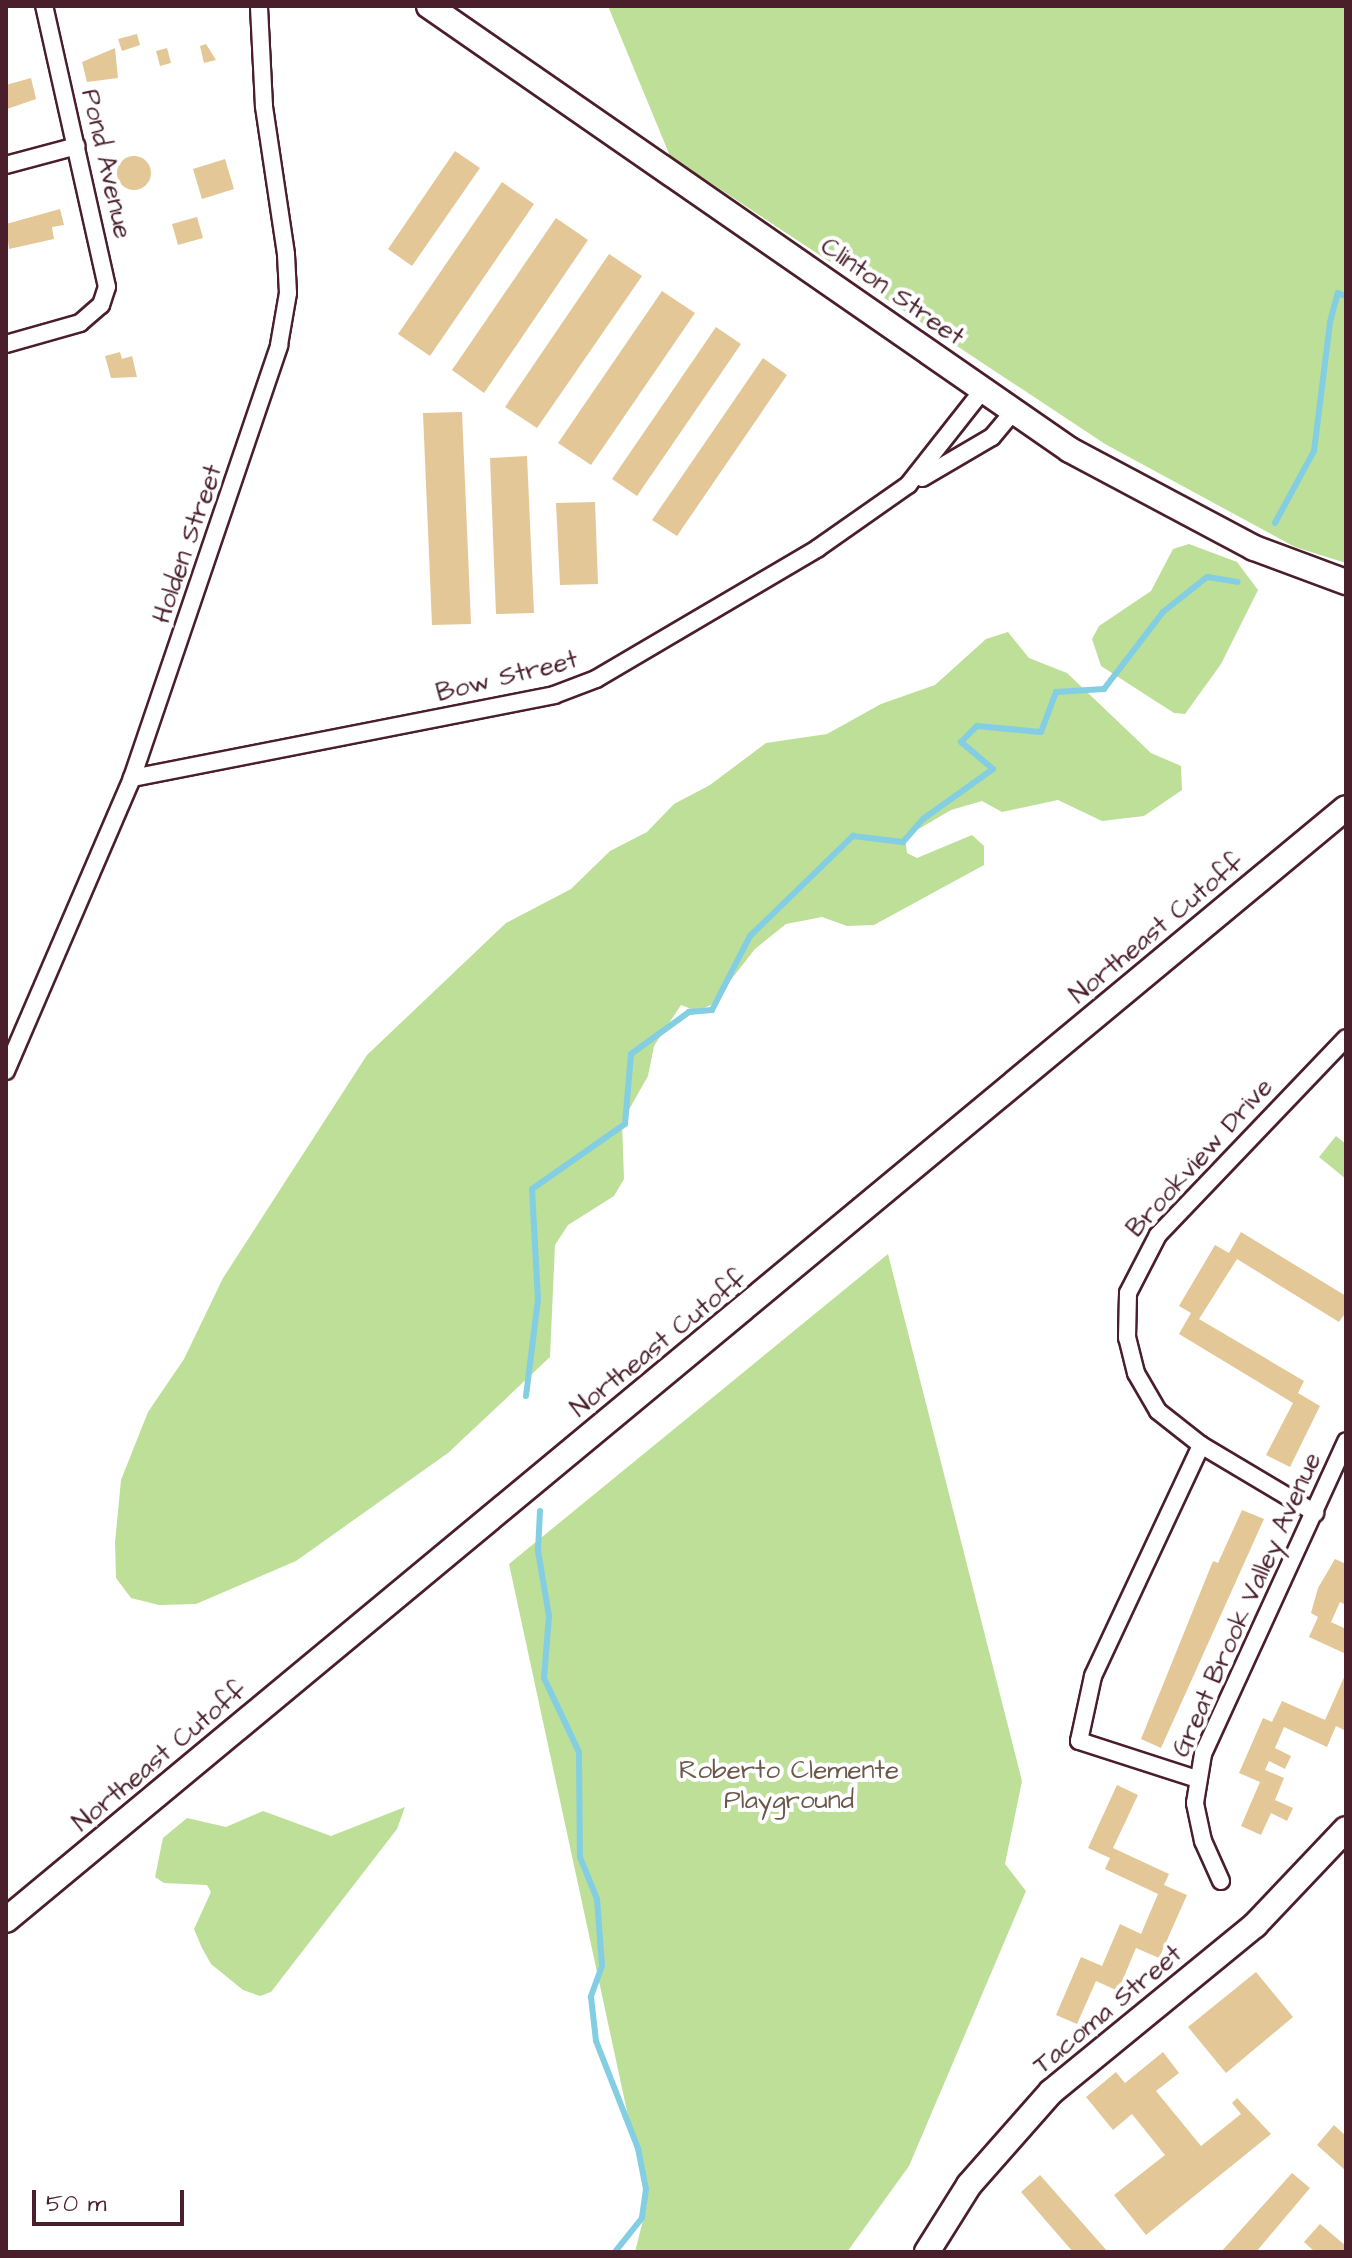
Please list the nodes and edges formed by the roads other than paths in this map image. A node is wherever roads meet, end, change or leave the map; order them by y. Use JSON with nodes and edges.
{"nodes":[{"id":1,"x":44,"y":6,"type":"edge"},
{"id":2,"x":259,"y":6,"type":"edge"},
{"id":3,"x":429,"y":6,"type":"edge"},
{"id":4,"x":77,"y":146,"type":"junction"},
{"id":5,"x":6,"y":165,"type":"edge"},
{"id":6,"x":6,"y":344,"type":"edge"},
{"id":7,"x":982,"y":391,"type":"junction"},
{"id":8,"x":1014,"y":411,"type":"junction"},
{"id":9,"x":893,"y":495,"type":"junction"},
{"id":10,"x":1346,"y":582,"type":"edge"},
{"id":11,"x":132,"y":778,"type":"junction"},
{"id":12,"x":1346,"y":808,"type":"edge"},
{"id":13,"x":1346,"y":1038,"type":"edge"},
{"id":14,"x":6,"y":1071,"type":"edge"},
{"id":15,"x":1346,"y":1441,"type":"edge"},
{"id":16,"x":1201,"y":1445,"type":"junction"},
{"id":17,"x":1315,"y":1513,"type":"junction"},
{"id":18,"x":1197,"y":1779,"type":"junction"},
{"id":19,"x":1346,"y":1829,"type":"edge"},
{"id":20,"x":1221,"y":1881,"type":"dead end"},
{"id":21,"x":6,"y":1920,"type":"edge"},
{"id":22,"x":927,"y":2252,"type":"edge"}],
"edges":[{"from":1,"to":4,"type":"street","name":"Pond Avenue"},
{"from":2,"to":11,"type":"street","name":"Holden Street"},
{"from":3,"to":7,"type":"main road","name":"Clinton Street"},
{"from":4,"to":5,"type":"street"},
{"from":4,"to":6,"type":"street","name":"Pond Avenue"},
{"from":7,"to":8,"type":"main road","name":"Clinton Street"},
{"from":7,"to":9,"type":"street","name":"Bow Street"},
{"from":8,"to":9,"type":"street","name":"Bow Street"},
{"from":8,"to":10,"type":"main road","name":"Clinton Street"},
{"from":9,"to":11,"type":"street","name":"Bow Street"},
{"from":11,"to":14,"type":"street","name":"Holden Street"},
{"from":12,"to":21,"type":"main road","name":"Northeast Cutoff"},
{"from":13,"to":16,"type":"street","name":"Brookview Drive"},
{"from":15,"to":17,"type":"street","name":"Great Brook Valley Avenue"},
{"from":16,"to":17,"type":"street","name":"Brookview Drive"},
{"from":16,"to":18,"type":"street"},
{"from":17,"to":18,"type":"street","name":"Great Brook Valley Avenue"},
{"from":18,"to":20,"type":"street","name":"Great Brook Valley Avenue"},
{"from":19,"to":22,"type":"main road","name":"Tacoma Street"}]}
